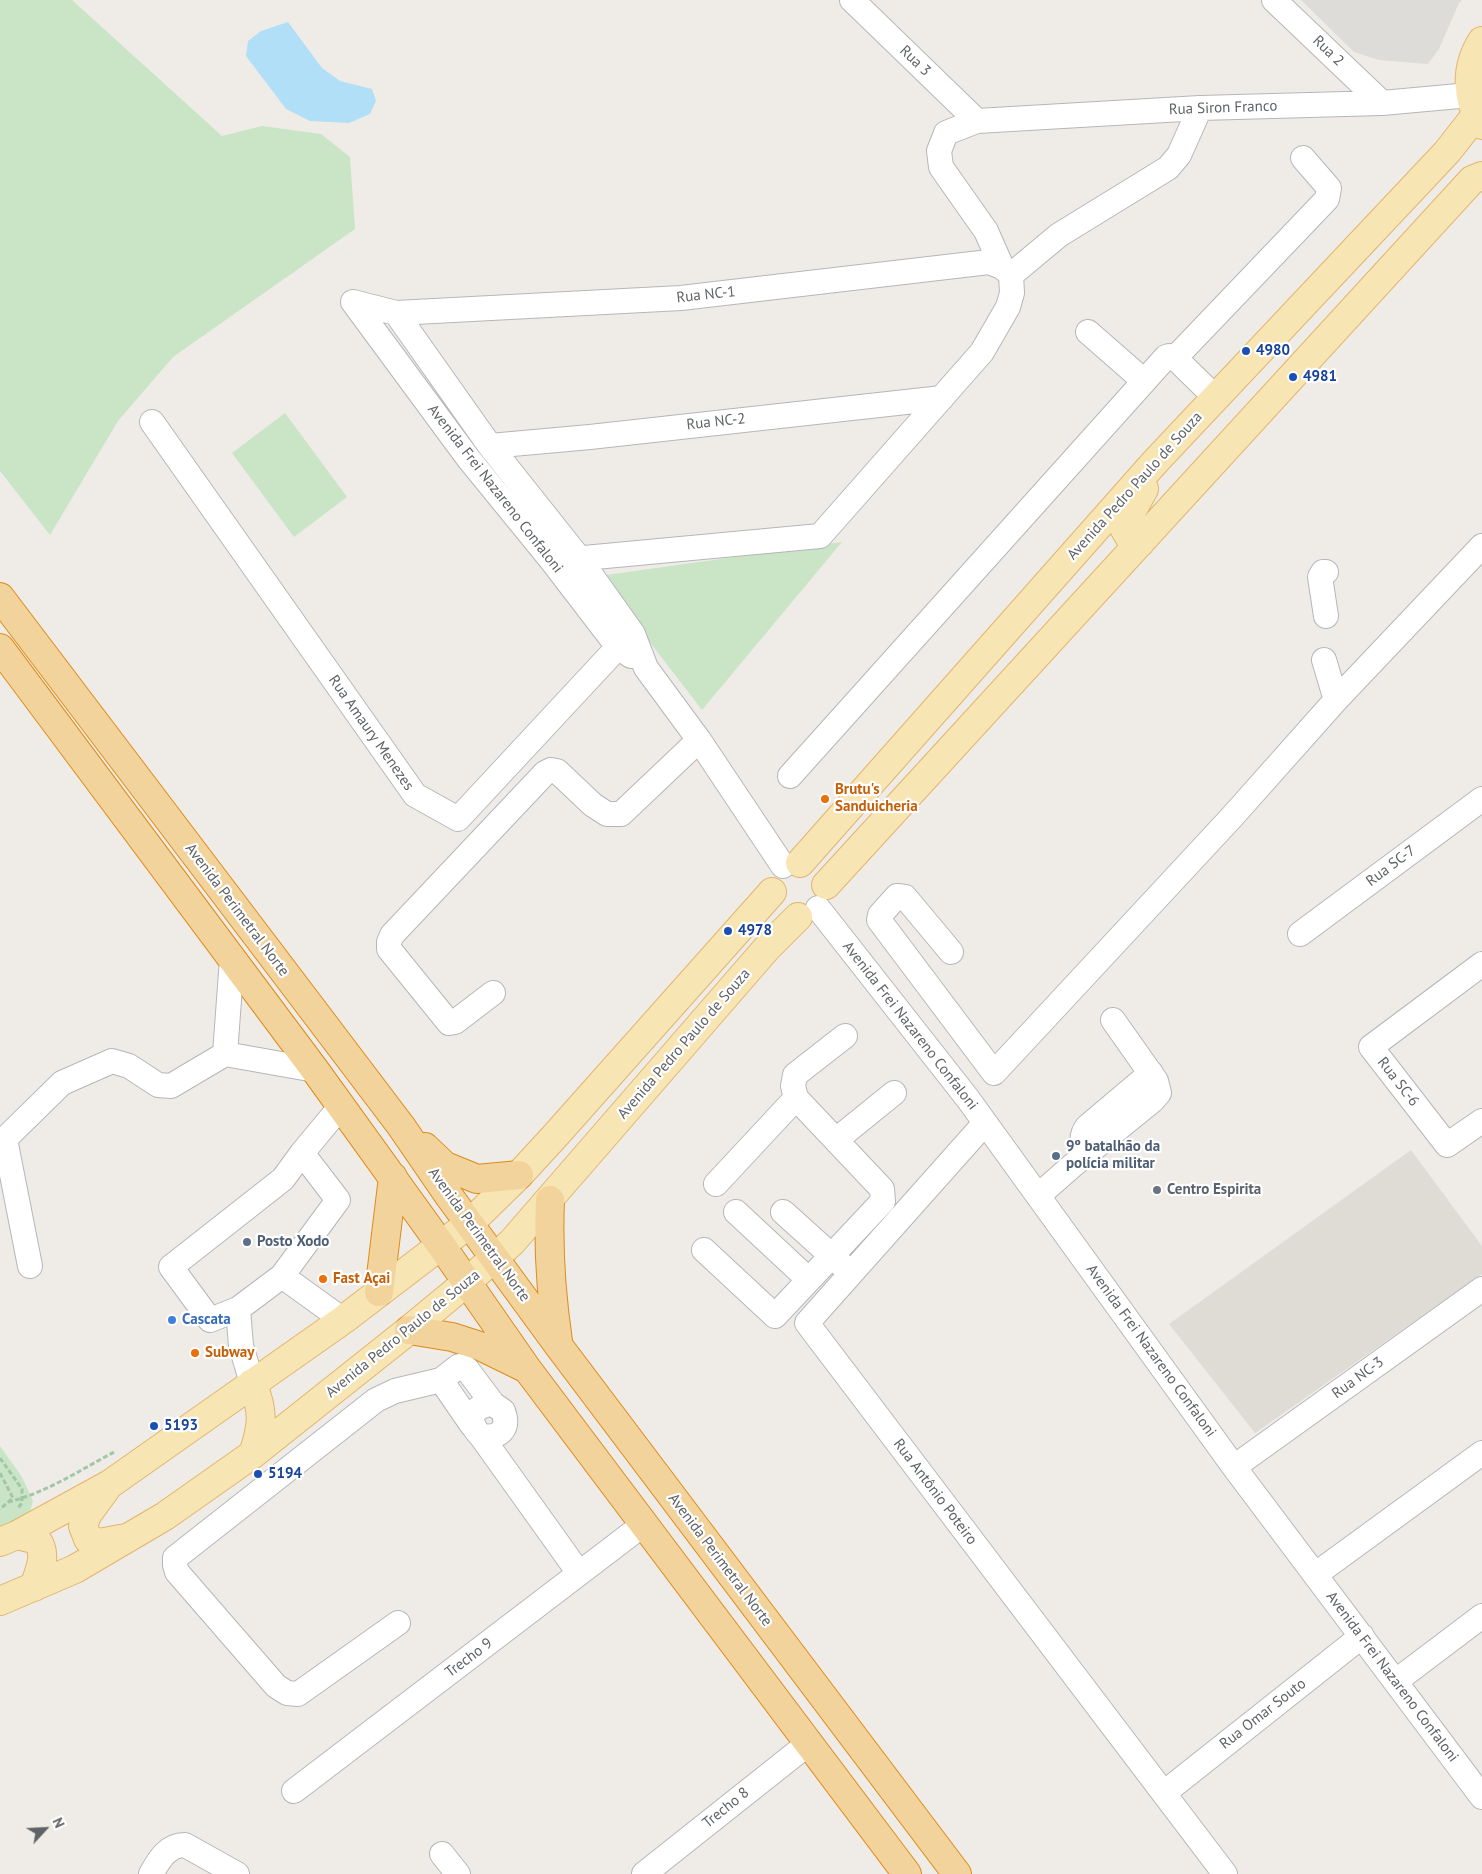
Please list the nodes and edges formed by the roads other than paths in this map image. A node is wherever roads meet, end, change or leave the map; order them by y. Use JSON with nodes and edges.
{"nodes":[{"id":1,"x":852,"y":0,"type":"edge"},
{"id":2,"x":1274,"y":0,"type":"edge"},
{"id":3,"x":1482,"y":41,"type":"edge"},
{"id":4,"x":1382,"y":103,"type":"junction"},
{"id":5,"x":1200,"y":108,"type":"junction"},
{"id":6,"x":1476,"y":112,"type":"edge"},
{"id":7,"x":977,"y":121,"type":"junction"},
{"id":8,"x":1303,"y":158,"type":"dead end"},
{"id":9,"x":1482,"y":176,"type":"edge"},
{"id":10,"x":1007,"y":271,"type":"junction"},
{"id":11,"x":353,"y":302,"type":"joint"},
{"id":12,"x":396,"y":313,"type":"junction"},
{"id":13,"x":1088,"y":332,"type":"dead end"},
{"id":14,"x":1175,"y":358,"type":"junction"},
{"id":15,"x":1144,"y":381,"type":"junction"},
{"id":16,"x":942,"y":398,"type":"junction"},
{"id":17,"x":1216,"y":398,"type":"junction"},
{"id":18,"x":152,"y":422,"type":"dead end"},
{"id":19,"x":490,"y":446,"type":"junction"},
{"id":20,"x":1155,"y":462,"type":"junction"},
{"id":21,"x":1140,"y":543,"type":"junction"},
{"id":22,"x":1482,"y":546,"type":"edge"},
{"id":23,"x":1073,"y":552,"type":"junction"},
{"id":24,"x":579,"y":558,"type":"junction"},
{"id":25,"x":552,"y":561,"type":"junction"},
{"id":26,"x":1326,"y":572,"type":"dead end"},
{"id":27,"x":0,"y":597,"type":"edge"},
{"id":28,"x":1081,"y":605,"type":"junction"},
{"id":29,"x":1326,"y":616,"type":"dead end"},
{"id":30,"x":626,"y":640,"type":"junction"},
{"id":31,"x":0,"y":648,"type":"edge"},
{"id":32,"x":1324,"y":660,"type":"dead end"},
{"id":33,"x":1336,"y":700,"type":"junction"},
{"id":34,"x":699,"y":740,"type":"junction"},
{"id":35,"x":790,"y":776,"type":"dead end"},
{"id":36,"x":1482,"y":798,"type":"edge"},
{"id":37,"x":792,"y":864,"type":"junction"},
{"id":38,"x":772,"y":892,"type":"junction"},
{"id":39,"x":814,"y":904,"type":"junction"},
{"id":40,"x":1300,"y":934,"type":"dead end"},
{"id":41,"x":951,"y":952,"type":"dead end"},
{"id":42,"x":232,"y":959,"type":"junction"},
{"id":43,"x":1482,"y":964,"type":"edge"},
{"id":44,"x":493,"y":993,"type":"dead end"},
{"id":45,"x":1113,"y":1020,"type":"dead end"},
{"id":46,"x":844,"y":1036,"type":"dead end"},
{"id":47,"x":225,"y":1054,"type":"junction"},
{"id":48,"x":315,"y":1070,"type":"junction"},
{"id":49,"x":994,"y":1073,"type":"junction"},
{"id":50,"x":894,"y":1093,"type":"dead end"},
{"id":51,"x":796,"y":1098,"type":"junction"},
{"id":52,"x":968,"y":1099,"type":"junction"},
{"id":53,"x":341,"y":1106,"type":"junction"},
{"id":54,"x":1482,"y":1121,"type":"edge"},
{"id":55,"x":985,"y":1123,"type":"junction"},
{"id":56,"x":401,"y":1126,"type":"junction"},
{"id":57,"x":836,"y":1140,"type":"junction"},
{"id":58,"x":302,"y":1154,"type":"junction"},
{"id":59,"x":518,"y":1175,"type":"junction"},
{"id":60,"x":393,"y":1177,"type":"junction"},
{"id":61,"x":716,"y":1184,"type":"dead end"},
{"id":62,"x":1039,"y":1195,"type":"junction"},
{"id":63,"x":550,"y":1200,"type":"junction"},
{"id":64,"x":736,"y":1212,"type":"dead end"},
{"id":65,"x":783,"y":1212,"type":"dead end"},
{"id":66,"x":470,"y":1223,"type":"junction"},
{"id":67,"x":441,"y":1245,"type":"junction"},
{"id":68,"x":704,"y":1250,"type":"dead end"},
{"id":69,"x":832,"y":1256,"type":"junction"},
{"id":70,"x":495,"y":1258,"type":"junction"},
{"id":71,"x":30,"y":1266,"type":"dead end"},
{"id":72,"x":852,"y":1274,"type":"junction"},
{"id":73,"x":282,"y":1276,"type":"junction"},
{"id":74,"x":809,"y":1280,"type":"junction"},
{"id":75,"x":468,"y":1282,"type":"junction"},
{"id":76,"x":1482,"y":1289,"type":"edge"},
{"id":77,"x":380,"y":1292,"type":"junction"},
{"id":78,"x":238,"y":1309,"type":"junction"},
{"id":79,"x":342,"y":1320,"type":"junction"},
{"id":80,"x":409,"y":1330,"type":"junction"},
{"id":81,"x":558,"y":1345,"type":"junction"},
{"id":82,"x":528,"y":1370,"type":"junction"},
{"id":83,"x":441,"y":1380,"type":"junction"},
{"id":84,"x":252,"y":1383,"type":"junction"},
{"id":85,"x":476,"y":1431,"type":"junction"},
{"id":86,"x":1482,"y":1453,"type":"edge"},
{"id":87,"x":253,"y":1454,"type":"junction"},
{"id":88,"x":1234,"y":1466,"type":"junction"},
{"id":89,"x":110,"y":1484,"type":"junction"},
{"id":90,"x":644,"y":1524,"type":"junction"},
{"id":91,"x":9,"y":1531,"type":"edge"},
{"id":92,"x":131,"y":1537,"type":"junction"},
{"id":93,"x":580,"y":1574,"type":"junction"},
{"id":94,"x":1316,"y":1574,"type":"junction"},
{"id":95,"x":34,"y":1587,"type":"junction"},
{"id":96,"x":0,"y":1601,"type":"edge"},
{"id":97,"x":1482,"y":1616,"type":"edge"},
{"id":98,"x":398,"y":1623,"type":"dead end"},
{"id":99,"x":1362,"y":1636,"type":"junction"},
{"id":100,"x":1396,"y":1681,"type":"junction"},
{"id":101,"x":808,"y":1743,"type":"junction"},
{"id":102,"x":1479,"y":1788,"type":"edge"},
{"id":103,"x":294,"y":1792,"type":"dead end"},
{"id":104,"x":1164,"y":1792,"type":"junction"},
{"id":105,"x":442,"y":1854,"type":"dead end"},
{"id":106,"x":151,"y":1874,"type":"edge"},
{"id":107,"x":238,"y":1874,"type":"edge"},
{"id":108,"x":458,"y":1874,"type":"edge"},
{"id":109,"x":644,"y":1874,"type":"edge"},
{"id":110,"x":907,"y":1874,"type":"edge"},
{"id":111,"x":957,"y":1874,"type":"edge"},
{"id":112,"x":1225,"y":1874,"type":"edge"}],
"edges":[{"from":1,"to":7,"type":"street","name":"Rua 3"},
{"from":2,"to":4,"type":"street","name":"Rua 2"},
{"from":3,"to":6,"type":"main road"},
{"from":4,"to":5,"type":"street","name":"Rua Siron Franco"},
{"from":4,"to":6,"type":"street","name":"Rua Siron Franco"},
{"from":5,"to":7,"type":"street","name":"Rua Siron Franco"},
{"from":5,"to":10,"type":"street"},
{"from":6,"to":17,"type":"main road","name":"Avenida Pedro Paulo de Souza"},
{"from":7,"to":10,"type":"street","name":"Rua Siron Franco"},
{"from":8,"to":14,"type":"street"},
{"from":9,"to":21,"type":"main road","name":"Avenida Pedro Paulo de Souza"},
{"from":10,"to":12,"type":"street","name":"Rua NC-1"},
{"from":10,"to":16,"type":"street"},
{"from":11,"to":12,"type":"street","name":"Rua NC-1"},
{"from":11,"to":25,"type":"street","name":"Avenida Frei Nazareno Confaloni"},
{"from":12,"to":19,"type":"street","name":"Avenida Frei Nazareno Confaloni"},
{"from":13,"to":15,"type":"street"},
{"from":14,"to":15,"type":"street"},
{"from":14,"to":17,"type":"street"},
{"from":15,"to":35,"type":"street"},
{"from":16,"to":19,"type":"street","name":"Rua NC-2"},
{"from":16,"to":24,"type":"street"},
{"from":17,"to":20,"type":"main road","name":"Avenida Pedro Paulo de Souza"},
{"from":18,"to":30,"type":"street","name":"Rua Amaury Menezes"},
{"from":19,"to":24,"type":"street","name":"Avenida Frei Nazareno Confaloni"},
{"from":20,"to":21,"type":"main road"},
{"from":20,"to":23,"type":"main road","name":"Avenida Pedro Paulo de Souza"},
{"from":21,"to":28,"type":"main road","name":"Avenida Pedro Paulo de Souza"},
{"from":22,"to":33,"type":"street"},
{"from":23,"to":28,"type":"main road"},
{"from":23,"to":37,"type":"main road","name":"Avenida Pedro Paulo de Souza"},
{"from":24,"to":25,"type":"street"},
{"from":24,"to":30,"type":"street","name":"Avenida Frei Nazareno Confaloni"},
{"from":25,"to":30,"type":"street","name":"Avenida Frei Nazareno Confaloni"},
{"from":26,"to":29,"type":"street"},
{"from":27,"to":56,"type":"highway","name":"Avenida Perimetral Norte"},
{"from":28,"to":39,"type":"main road","name":"Avenida Pedro Paulo de Souza"},
{"from":30,"to":34,"type":"street","name":"Avenida Frei Nazareno Confaloni"},
{"from":31,"to":42,"type":"highway"},
{"from":32,"to":33,"type":"street"},
{"from":33,"to":49,"type":"street"},
{"from":34,"to":37,"type":"street","name":"Avenida Frei Nazareno Confaloni"},
{"from":34,"to":44,"type":"street"},
{"from":36,"to":40,"type":"street","name":"Rua SC-7"},
{"from":37,"to":38,"type":"main road"},
{"from":37,"to":39,"type":"main road"},
{"from":38,"to":39,"type":"main road"},
{"from":38,"to":59,"type":"main road"},
{"from":39,"to":52,"type":"street","name":"Avenida Frei Nazareno Confaloni"},
{"from":39,"to":63,"type":"main road","name":"Avenida Pedro Paulo de Souza"},
{"from":41,"to":49,"type":"street"},
{"from":42,"to":47,"type":"street"},
{"from":42,"to":48,"type":"highway"},
{"from":43,"to":54,"type":"street","name":"Rua SC-6"},
{"from":45,"to":62,"type":"street"},
{"from":46,"to":51,"type":"street"},
{"from":47,"to":48,"type":"street"},
{"from":47,"to":71,"type":"street"},
{"from":48,"to":53,"type":"highway"},
{"from":49,"to":52,"type":"street"},
{"from":50,"to":57,"type":"street"},
{"from":51,"to":57,"type":"street"},
{"from":51,"to":61,"type":"street"},
{"from":52,"to":55,"type":"street","name":"Avenida Frei Nazareno Confaloni"},
{"from":53,"to":58,"type":"street"},
{"from":53,"to":60,"type":"highway"},
{"from":55,"to":62,"type":"street","name":"Avenida Frei Nazareno Confaloni"},
{"from":55,"to":72,"type":"street","name":"Rua Antônio Poteiro"},
{"from":56,"to":59,"type":"highway"},
{"from":56,"to":66,"type":"highway","name":"Avenida Perimetral Norte"},
{"from":57,"to":69,"type":"street"},
{"from":58,"to":73,"type":"street"},
{"from":58,"to":78,"type":"street"},
{"from":59,"to":66,"type":"main road"},
{"from":60,"to":67,"type":"highway"},
{"from":60,"to":77,"type":"highway"},
{"from":62,"to":88,"type":"street","name":"Avenida Frei Nazareno Confaloni"},
{"from":63,"to":70,"type":"main road","name":"Avenida Pedro Paulo de Souza"},
{"from":63,"to":81,"type":"highway"},
{"from":64,"to":74,"type":"street"},
{"from":65,"to":69,"type":"street"},
{"from":66,"to":67,"type":"main road"},
{"from":66,"to":70,"type":"highway","name":"Avenida Perimetral Norte"},
{"from":67,"to":75,"type":"highway"},
{"from":67,"to":77,"type":"main road"},
{"from":68,"to":74,"type":"street"},
{"from":69,"to":72,"type":"street"},
{"from":69,"to":74,"type":"street"},
{"from":70,"to":75,"type":"main road","name":"Avenida Pedro Paulo de Souza"},
{"from":70,"to":81,"type":"highway","name":"Avenida Perimetral Norte"},
{"from":72,"to":104,"type":"street","name":"Rua Antônio Poteiro"},
{"from":73,"to":78,"type":"street"},
{"from":73,"to":79,"type":"street"},
{"from":75,"to":80,"type":"main road","name":"Avenida Pedro Paulo de Souza"},
{"from":75,"to":82,"type":"highway"},
{"from":76,"to":88,"type":"street","name":"Rua NC-3"},
{"from":77,"to":79,"type":"main road"},
{"from":78,"to":84,"type":"street"},
{"from":79,"to":84,"type":"main road"},
{"from":80,"to":82,"type":"highway"},
{"from":80,"to":87,"type":"main road","name":"Avenida Pedro Paulo de Souza"},
{"from":81,"to":111,"type":"highway","name":"Avenida Perimetral Norte"},
{"from":82,"to":90,"type":"highway"},
{"from":83,"to":85,"type":"street"},
{"from":83,"to":85,"type":"street"},
{"from":83,"to":98,"type":"street"},
{"from":84,"to":87,"type":"main road"},
{"from":84,"to":89,"type":"main road"},
{"from":85,"to":93,"type":"street"},
{"from":86,"to":94,"type":"street"},
{"from":87,"to":92,"type":"main road","name":"Avenida Pedro Paulo de Souza"},
{"from":88,"to":94,"type":"street","name":"Avenida Frei Nazareno Confaloni"},
{"from":89,"to":91,"type":"main road"},
{"from":89,"to":92,"type":"main road"},
{"from":90,"to":93,"type":"street","name":"Trecho 9"},
{"from":90,"to":101,"type":"highway"},
{"from":91,"to":95,"type":"main road"},
{"from":92,"to":95,"type":"main road","name":"Avenida Pedro Paulo de Souza"},
{"from":93,"to":103,"type":"street","name":"Trecho 9"},
{"from":94,"to":99,"type":"street","name":"Avenida Frei Nazareno Confaloni"},
{"from":95,"to":96,"type":"main road","name":"Avenida Pedro Paulo de Souza"},
{"from":97,"to":100,"type":"street"},
{"from":99,"to":100,"type":"street","name":"Avenida Frei Nazareno Confaloni"},
{"from":99,"to":104,"type":"street","name":"Rua Omar Souto"},
{"from":100,"to":102,"type":"street","name":"Avenida Frei Nazareno Confaloni"},
{"from":101,"to":109,"type":"street","name":"Trecho 8"},
{"from":101,"to":110,"type":"highway"},
{"from":104,"to":112,"type":"street","name":"Rua Antônio Poteiro"},
{"from":105,"to":108,"type":"street"},
{"from":106,"to":107,"type":"street"}]}
